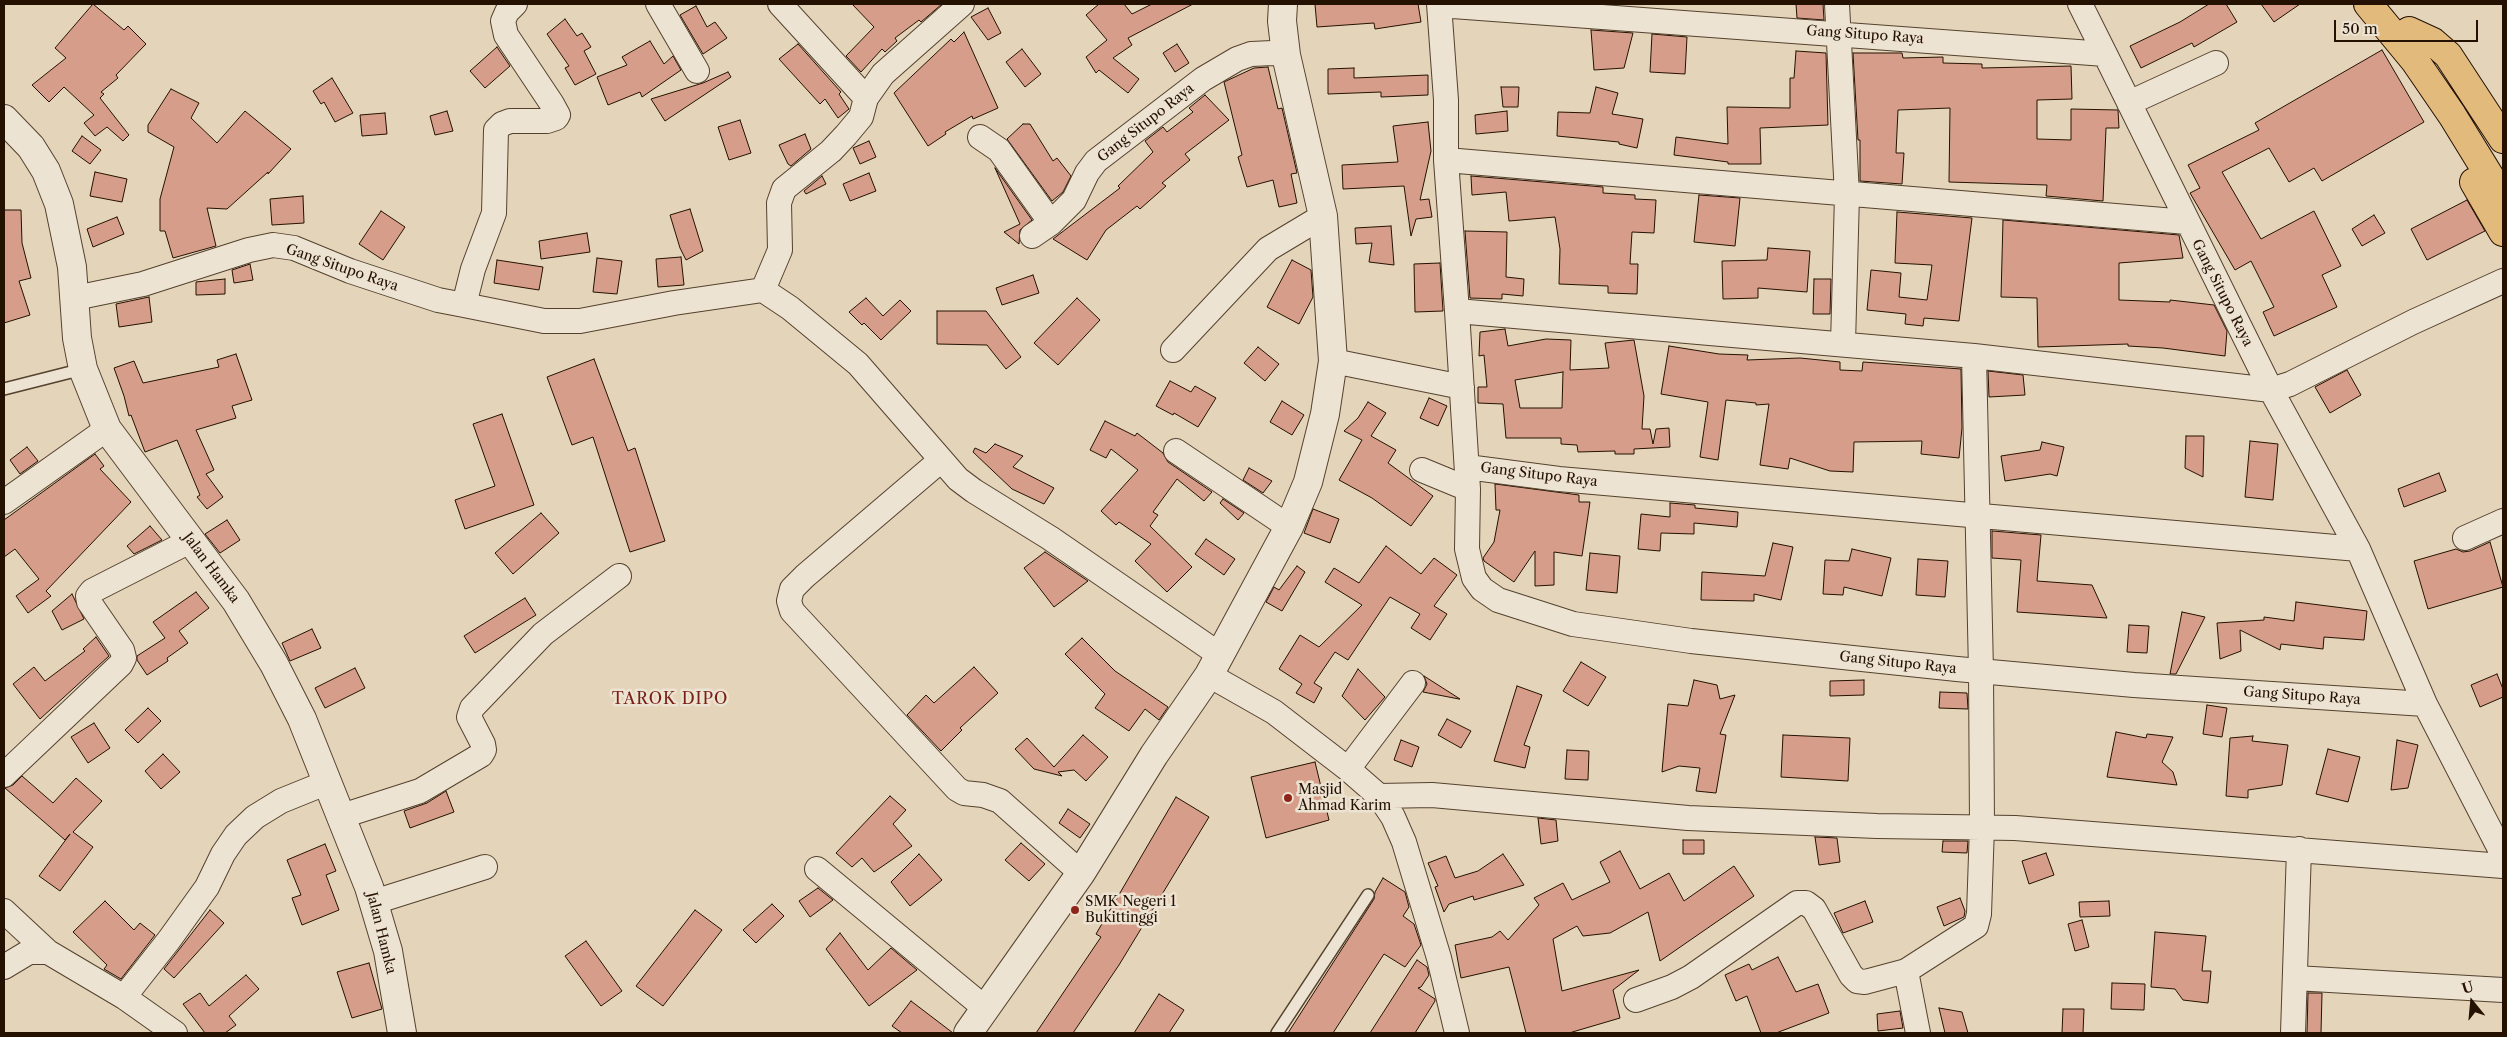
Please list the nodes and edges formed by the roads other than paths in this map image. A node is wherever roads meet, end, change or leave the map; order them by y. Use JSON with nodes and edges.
{"nodes":[{"id":1,"x":515,"y":4,"type":"edge"},
{"id":2,"x":658,"y":4,"type":"edge"},
{"id":3,"x":780,"y":4,"type":"edge"},
{"id":4,"x":962,"y":4,"type":"edge"},
{"id":5,"x":1283,"y":4,"type":"edge"},
{"id":6,"x":1439,"y":4,"type":"edge"},
{"id":7,"x":1837,"y":4,"type":"edge"},
{"id":8,"x":2080,"y":4,"type":"edge"},
{"id":9,"x":2368,"y":4,"type":"edge"},
{"id":10,"x":2388,"y":4,"type":"edge"},
{"id":11,"x":1839,"y":33,"type":"junction"},
{"id":12,"x":2404,"y":35,"type":"junction"},
{"id":13,"x":2105,"y":54,"type":"junction"},
{"id":14,"x":1286,"y":55,"type":"junction"},
{"id":15,"x":2216,"y":63,"type":"dead end"},
{"id":16,"x":697,"y":71,"type":"dead end"},
{"id":17,"x":866,"y":98,"type":"junction"},
{"id":18,"x":2129,"y":103,"type":"junction"},
{"id":19,"x":2458,"y":109,"type":"junction"},
{"id":20,"x":4,"y":119,"type":"edge"},
{"id":21,"x":980,"y":137,"type":"dead end"},
{"id":22,"x":2503,"y":139,"type":"edge"},
{"id":23,"x":1446,"y":160,"type":"junction"},
{"id":24,"x":2503,"y":172,"type":"edge"},
{"id":25,"x":1847,"y":195,"type":"junction"},
{"id":26,"x":2503,"y":198,"type":"edge"},
{"id":27,"x":1323,"y":216,"type":"junction"},
{"id":28,"x":2187,"y":222,"type":"junction"},
{"id":29,"x":2503,"y":232,"type":"edge"},
{"id":30,"x":2503,"y":281,"type":"edge"},
{"id":31,"x":763,"y":290,"type":"junction"},
{"id":32,"x":74,"y":298,"type":"junction"},
{"id":33,"x":464,"y":305,"type":"junction"},
{"id":34,"x":1457,"y":311,"type":"junction"},
{"id":35,"x":1844,"y":344,"type":"junction"},
{"id":36,"x":1172,"y":350,"type":"dead end"},
{"id":37,"x":1974,"y":356,"type":"junction"},
{"id":38,"x":1333,"y":361,"type":"junction"},
{"id":39,"x":83,"y":369,"type":"junction"},
{"id":40,"x":1462,"y":387,"type":"junction"},
{"id":41,"x":4,"y":389,"type":"edge"},
{"id":42,"x":2271,"y":390,"type":"junction"},
{"id":43,"x":107,"y":429,"type":"junction"},
{"id":44,"x":1176,"y":451,"type":"dead end"},
{"id":45,"x":942,"y":460,"type":"junction"},
{"id":46,"x":1422,"y":470,"type":"dead end"},
{"id":47,"x":1468,"y":478,"type":"junction"},
{"id":48,"x":4,"y":502,"type":"edge"},
{"id":49,"x":1977,"y":516,"type":"junction"},
{"id":50,"x":2503,"y":521,"type":"edge"},
{"id":51,"x":1289,"y":527,"type":"junction"},
{"id":52,"x":2466,"y":538,"type":"dead end"},
{"id":53,"x":190,"y":540,"type":"junction"},
{"id":54,"x":2358,"y":549,"type":"junction"},
{"id":55,"x":619,"y":576,"type":"dead end"},
{"id":56,"x":1214,"y":665,"type":"junction"},
{"id":57,"x":1981,"y":671,"type":"junction"},
{"id":58,"x":1413,"y":683,"type":"dead end"},
{"id":59,"x":2425,"y":704,"type":"junction"},
{"id":60,"x":1348,"y":769,"type":"junction"},
{"id":61,"x":4,"y":775,"type":"edge"},
{"id":62,"x":328,"y":782,"type":"junction"},
{"id":63,"x":1379,"y":796,"type":"junction"},
{"id":64,"x":342,"y":816,"type":"junction"},
{"id":65,"x":1982,"y":826,"type":"junction"},
{"id":66,"x":2299,"y":849,"type":"junction"},
{"id":67,"x":2503,"y":855,"type":"edge"},
{"id":68,"x":2503,"y":866,"type":"edge"},
{"id":69,"x":485,"y":867,"type":"dead end"},
{"id":70,"x":817,"y":869,"type":"dead end"},
{"id":71,"x":1081,"y":873,"type":"junction"},
{"id":72,"x":1368,"y":895,"type":"dead end"},
{"id":73,"x":374,"y":902,"type":"junction"},
{"id":74,"x":4,"y":911,"type":"edge"},
{"id":75,"x":48,"y":952,"type":"junction"},
{"id":76,"x":4,"y":967,"type":"edge"},
{"id":77,"x":1906,"y":971,"type":"junction"},
{"id":78,"x":2295,"y":978,"type":"junction"},
{"id":79,"x":2503,"y":990,"type":"edge"},
{"id":80,"x":124,"y":997,"type":"junction"},
{"id":81,"x":1636,"y":1000,"type":"dead end"},
{"id":82,"x":986,"y":1008,"type":"junction"},
{"id":83,"x":175,"y":1033,"type":"edge"},
{"id":84,"x":402,"y":1033,"type":"edge"},
{"id":85,"x":968,"y":1033,"type":"edge"},
{"id":86,"x":1277,"y":1033,"type":"edge"},
{"id":87,"x":1457,"y":1033,"type":"edge"},
{"id":88,"x":1918,"y":1033,"type":"edge"},
{"id":89,"x":2293,"y":1033,"type":"edge"}],
"edges":[{"from":1,"to":33,"type":"street"},
{"from":2,"to":16,"type":"street"},
{"from":3,"to":17,"type":"street"},
{"from":4,"to":17,"type":"street"},
{"from":5,"to":14,"type":"street"},
{"from":6,"to":11,"type":"street","name":"Gang Situpo Raya"},
{"from":6,"to":23,"type":"street","name":"Gang Situpo Raya"},
{"from":7,"to":11,"type":"street"},
{"from":8,"to":13,"type":"street"},
{"from":9,"to":12,"type":"highway"},
{"from":10,"to":12,"type":"highway"},
{"from":11,"to":13,"type":"street","name":"Gang Situpo Raya"},
{"from":11,"to":25,"type":"street"},
{"from":12,"to":19,"type":"highway"},
{"from":12,"to":22,"type":"highway"},
{"from":12,"to":29,"type":"highway"},
{"from":13,"to":18,"type":"street","name":"Gang Situpo Raya"},
{"from":14,"to":21,"type":"street","name":"Gang Situpo Raya"},
{"from":14,"to":27,"type":"street"},
{"from":15,"to":18,"type":"street"},
{"from":17,"to":31,"type":"street"},
{"from":18,"to":28,"type":"street","name":"Gang Situpo Raya"},
{"from":19,"to":24,"type":"highway"},
{"from":19,"to":26,"type":"highway"},
{"from":20,"to":32,"type":"street","name":"Jalan Hamka"},
{"from":23,"to":25,"type":"street","name":"Gang Situpo Raya"},
{"from":23,"to":34,"type":"street","name":"Gang Situpo Raya"},
{"from":25,"to":28,"type":"street","name":"Gang Situpo Raya"},
{"from":25,"to":35,"type":"street"},
{"from":27,"to":36,"type":"street"},
{"from":27,"to":38,"type":"street"},
{"from":28,"to":42,"type":"street","name":"Gang Situpo Raya"},
{"from":30,"to":42,"type":"street"},
{"from":31,"to":33,"type":"street","name":"Gang Situpo Raya"},
{"from":31,"to":45,"type":"street"},
{"from":32,"to":33,"type":"street","name":"Gang Situpo Raya"},
{"from":32,"to":39,"type":"street","name":"Jalan Hamka"},
{"from":34,"to":35,"type":"street"},
{"from":34,"to":40,"type":"street","name":"Gang Situpo Raya"},
{"from":35,"to":37,"type":"street"},
{"from":37,"to":42,"type":"street"},
{"from":37,"to":49,"type":"street"},
{"from":38,"to":40,"type":"street"},
{"from":38,"to":51,"type":"street"},
{"from":39,"to":41,"type":"lane"},
{"from":39,"to":43,"type":"street","name":"Jalan Hamka"},
{"from":40,"to":47,"type":"street","name":"Gang Situpo Raya"},
{"from":42,"to":54,"type":"street","name":"Gang Situpo Raya"},
{"from":43,"to":48,"type":"street"},
{"from":43,"to":53,"type":"street","name":"Jalan Hamka"},
{"from":44,"to":51,"type":"street"},
{"from":45,"to":56,"type":"street"},
{"from":45,"to":71,"type":"street"},
{"from":46,"to":47,"type":"street","name":"Gang Situpo Raya"},
{"from":47,"to":49,"type":"street","name":"Gang Situpo Raya"},
{"from":47,"to":57,"type":"street","name":"Gang Situpo Raya"},
{"from":49,"to":54,"type":"street","name":"Gang Situpo Raya"},
{"from":49,"to":57,"type":"street"},
{"from":50,"to":52,"type":"street"},
{"from":51,"to":56,"type":"street"},
{"from":53,"to":61,"type":"street"},
{"from":53,"to":62,"type":"street","name":"Jalan Hamka"},
{"from":54,"to":59,"type":"street","name":"Gang Situpo Raya"},
{"from":55,"to":64,"type":"street"},
{"from":56,"to":60,"type":"street"},
{"from":56,"to":71,"type":"street"},
{"from":57,"to":59,"type":"street","name":"Gang Situpo Raya"},
{"from":57,"to":65,"type":"street"},
{"from":58,"to":60,"type":"street"},
{"from":59,"to":67,"type":"street","name":"Gang Situpo Raya"},
{"from":60,"to":63,"type":"street"},
{"from":62,"to":64,"type":"street","name":"Jalan Hamka"},
{"from":62,"to":80,"type":"street"},
{"from":63,"to":65,"type":"street"},
{"from":63,"to":87,"type":"street"},
{"from":64,"to":73,"type":"street","name":"Jalan Hamka"},
{"from":65,"to":66,"type":"street"},
{"from":65,"to":77,"type":"street"},
{"from":66,"to":68,"type":"street"},
{"from":66,"to":78,"type":"street"},
{"from":69,"to":73,"type":"street"},
{"from":70,"to":82,"type":"street"},
{"from":71,"to":82,"type":"street"},
{"from":72,"to":86,"type":"lane"},
{"from":73,"to":84,"type":"street","name":"Jalan Hamka"},
{"from":74,"to":75,"type":"street"},
{"from":75,"to":76,"type":"street"},
{"from":75,"to":80,"type":"street"},
{"from":77,"to":81,"type":"street"},
{"from":77,"to":88,"type":"street"},
{"from":78,"to":79,"type":"street"},
{"from":78,"to":89,"type":"street"},
{"from":80,"to":83,"type":"street"},
{"from":82,"to":85,"type":"street"}]}
